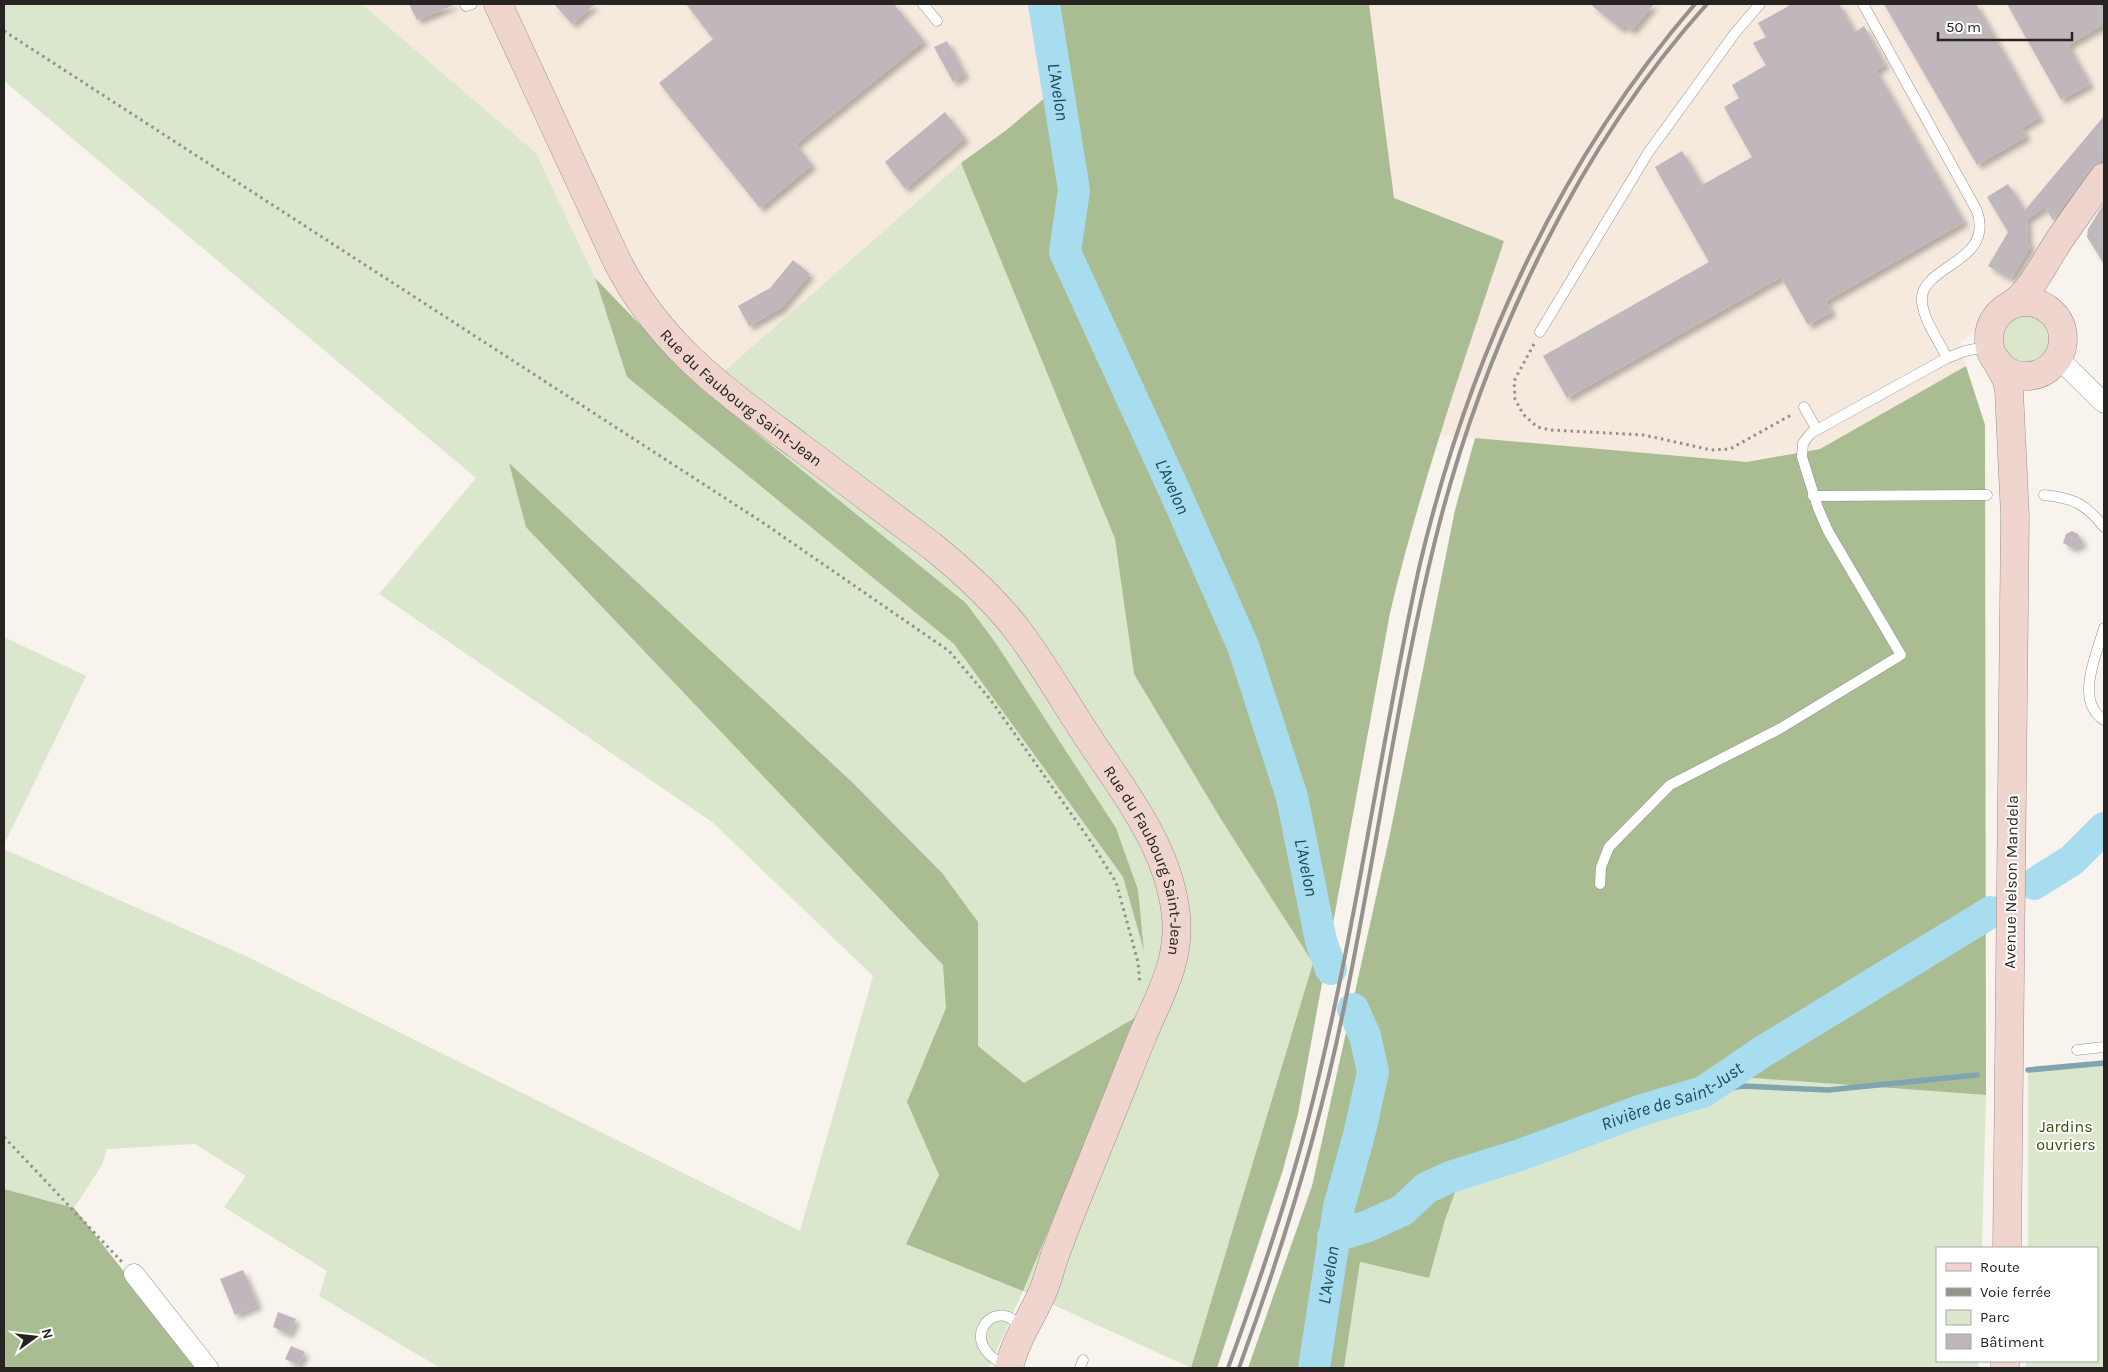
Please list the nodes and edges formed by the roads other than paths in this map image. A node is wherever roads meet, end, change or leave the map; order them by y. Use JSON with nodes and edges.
{"nodes":[{"id":1,"x":465,"y":4,"type":"edge"},
{"id":2,"x":472,"y":4,"type":"edge"},
{"id":3,"x":498,"y":4,"type":"edge"},
{"id":4,"x":923,"y":4,"type":"edge"},
{"id":5,"x":1760,"y":4,"type":"edge"},
{"id":6,"x":1863,"y":4,"type":"edge"},
{"id":7,"x":937,"y":21,"type":"dead end"},
{"id":8,"x":2104,"y":177,"type":"edge"},
{"id":9,"x":2083,"y":208,"type":"junction"},
{"id":10,"x":2009,"y":306,"type":"junction"},
{"id":11,"x":2057,"y":318,"type":"junction"},
{"id":12,"x":1540,"y":332,"type":"road end"},
{"id":13,"x":1994,"y":353,"type":"junction"},
{"id":14,"x":1947,"y":358,"type":"junction"},
{"id":15,"x":2050,"y":365,"type":"junction"},
{"id":16,"x":2104,"y":403,"type":"edge"},
{"id":17,"x":1804,"y":407,"type":"road end"},
{"id":18,"x":1817,"y":430,"type":"junction"},
{"id":19,"x":1987,"y":495,"type":"dead end"},
{"id":20,"x":1813,"y":496,"type":"junction"},
{"id":21,"x":2044,"y":496,"type":"dead end"},
{"id":22,"x":2015,"y":516,"type":"junction"},
{"id":23,"x":2104,"y":527,"type":"edge"},
{"id":24,"x":2104,"y":628,"type":"edge"},
{"id":25,"x":2104,"y":720,"type":"edge"},
{"id":26,"x":1600,"y":884,"type":"dead end"},
{"id":27,"x":2104,"y":1047,"type":"edge"},
{"id":28,"x":2077,"y":1050,"type":"dead end"},
{"id":29,"x":2007,"y":1247,"type":"edge"},
{"id":30,"x":134,"y":1274,"type":"road end"},
{"id":31,"x":1015,"y":1329,"type":"junction"},
{"id":32,"x":1000,"y":1365,"type":"edge"},
{"id":33,"x":208,"y":1368,"type":"edge"}],
"edges":[{"from":1,"to":2,"type":"lane"},
{"from":3,"to":31,"type":"main road","name":"Rue du Faubourg Saint-Jean"},
{"from":4,"to":7,"type":"lane"},
{"from":5,"to":12,"type":"lane"},
{"from":6,"to":14,"type":"lane"},
{"from":8,"to":9,"type":"main road"},
{"from":9,"to":10,"type":"main road"},
{"from":9,"to":11,"type":"main road"},
{"from":10,"to":11,"type":"main road"},
{"from":10,"to":13,"type":"main road"},
{"from":11,"to":15,"type":"main road"},
{"from":13,"to":14,"type":"lane"},
{"from":13,"to":15,"type":"main road"},
{"from":13,"to":22,"type":"main road","name":"Avenue Nelson Mandela"},
{"from":14,"to":18,"type":"lane"},
{"from":15,"to":16,"type":"street"},
{"from":15,"to":22,"type":"main road","name":"Avenue Nelson Mandela"},
{"from":17,"to":18,"type":"lane"},
{"from":18,"to":20,"type":"lane"},
{"from":19,"to":20,"type":"lane"},
{"from":20,"to":26,"type":"lane"},
{"from":21,"to":23,"type":"lane"},
{"from":22,"to":29,"type":"main road","name":"Avenue Nelson Mandela"},
{"from":24,"to":25,"type":"lane"},
{"from":27,"to":28,"type":"lane"},
{"from":30,"to":33,"type":"street"},
{"from":31,"to":32,"type":"main road","name":"Rue du Faubourg Saint-Jean"},
{"from":31,"to":32,"type":"lane"}]}
